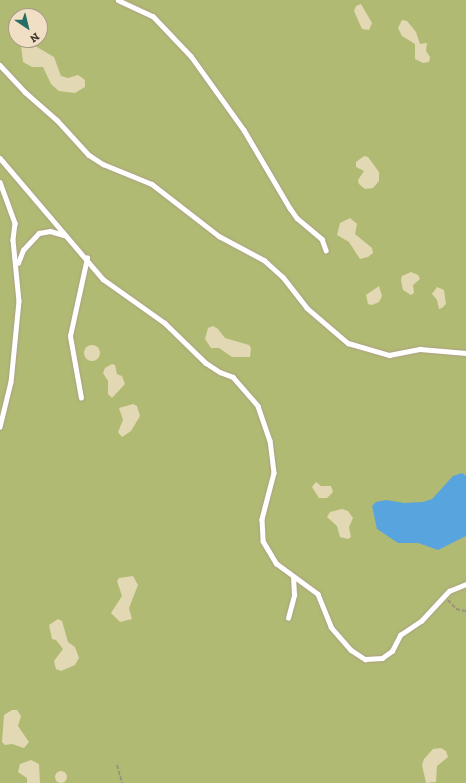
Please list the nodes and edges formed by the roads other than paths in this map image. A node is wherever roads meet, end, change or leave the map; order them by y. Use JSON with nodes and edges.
{"nodes":[{"id":1,"x":118,"y":0,"type":"edge"},
{"id":2,"x":0,"y":64,"type":"edge"},
{"id":3,"x":0,"y":158,"type":"edge"},
{"id":4,"x":0,"y":182,"type":"edge"},
{"id":5,"x":64,"y":235,"type":"junction"},
{"id":6,"x":326,"y":250,"type":"dead end"},
{"id":7,"x":87,"y":258,"type":"junction"},
{"id":8,"x":18,"y":272,"type":"junction"},
{"id":9,"x":466,"y":353,"type":"edge"},
{"id":10,"x":81,"y":398,"type":"dead end"},
{"id":11,"x":0,"y":427,"type":"edge"},
{"id":12,"x":293,"y":577,"type":"junction"},
{"id":13,"x":466,"y":584,"type":"edge"},
{"id":14,"x":288,"y":618,"type":"dead end"}],
"edges":[{"from":1,"to":6,"type":"lane"},
{"from":2,"to":9,"type":"lane"},
{"from":3,"to":5,"type":"lane"},
{"from":4,"to":8,"type":"lane"},
{"from":5,"to":7,"type":"lane"},
{"from":5,"to":8,"type":"lane"},
{"from":7,"to":10,"type":"lane"},
{"from":7,"to":12,"type":"lane"},
{"from":8,"to":11,"type":"lane"},
{"from":12,"to":13,"type":"lane"},
{"from":12,"to":14,"type":"lane"}]}
